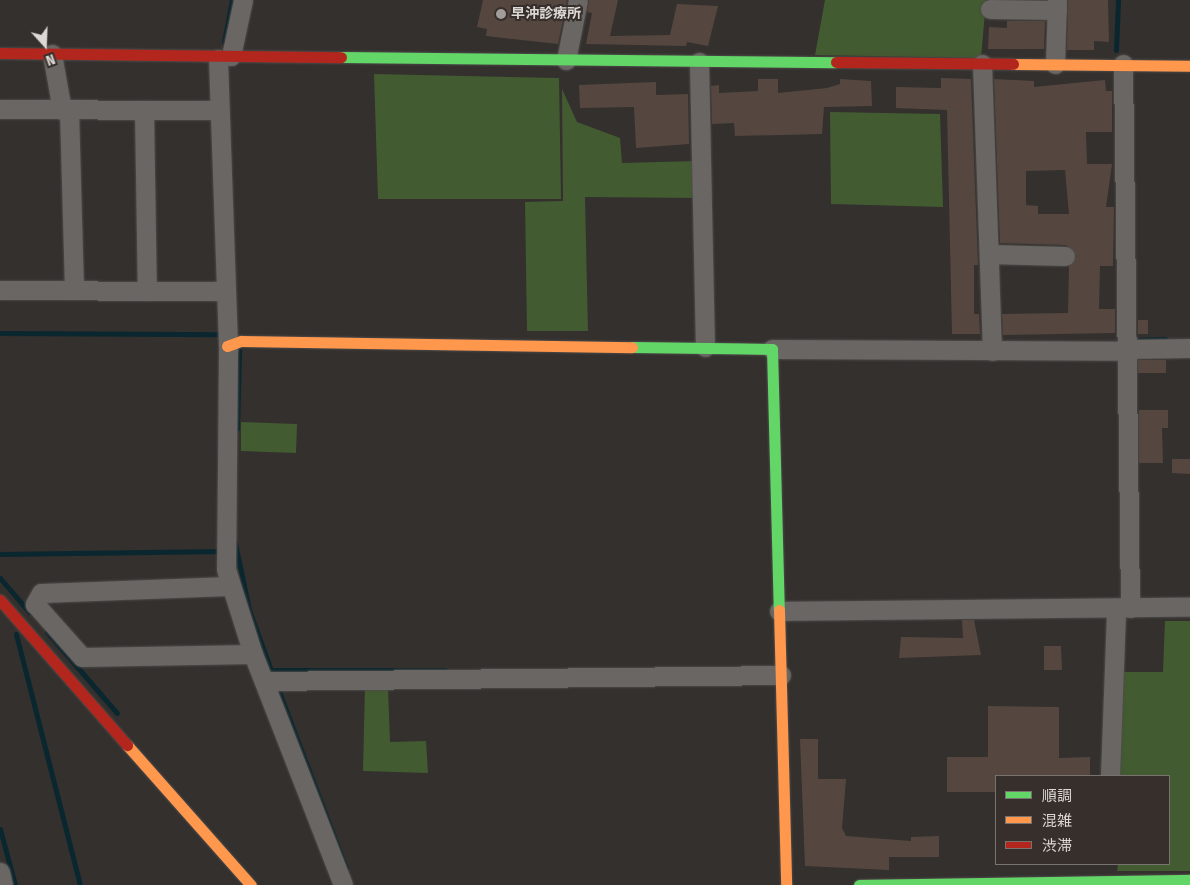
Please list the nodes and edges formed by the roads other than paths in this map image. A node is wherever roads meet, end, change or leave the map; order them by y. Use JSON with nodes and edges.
{"nodes":[{"id":1,"x":243,"y":0,"type":"edge"},
{"id":2,"x":578,"y":0,"type":"edge"},
{"id":3,"x":1057,"y":5,"type":"edge"},
{"id":4,"x":990,"y":9,"type":"dead end"},
{"id":5,"x":0,"y":53,"type":"edge"},
{"id":6,"x":52,"y":54,"type":"junction"},
{"id":7,"x":566,"y":60,"type":"junction"},
{"id":8,"x":221,"y":61,"type":"junction"},
{"id":9,"x":1055,"y":64,"type":"junction"},
{"id":10,"x":1190,"y":66,"type":"edge"},
{"id":11,"x":699,"y":67,"type":"junction"},
{"id":12,"x":982,"y":69,"type":"junction"},
{"id":13,"x":1123,"y":71,"type":"junction"},
{"id":14,"x":0,"y":110,"type":"edge"},
{"id":15,"x":65,"y":110,"type":"junction"},
{"id":16,"x":144,"y":110,"type":"junction"},
{"id":17,"x":220,"y":110,"type":"junction"},
{"id":18,"x":989,"y":254,"type":"junction"},
{"id":19,"x":1065,"y":256,"type":"dead end"},
{"id":20,"x":0,"y":290,"type":"edge"},
{"id":21,"x":74,"y":290,"type":"junction"},
{"id":22,"x":147,"y":291,"type":"junction"},
{"id":23,"x":225,"y":291,"type":"junction"},
{"id":24,"x":230,"y":340,"type":"junction"},
{"id":25,"x":705,"y":340,"type":"junction"},
{"id":26,"x":992,"y":345,"type":"junction"},
{"id":27,"x":1124,"y":347,"type":"junction"},
{"id":28,"x":1190,"y":348,"type":"edge"},
{"id":29,"x":772,"y":349,"type":"junction"},
{"id":30,"x":229,"y":586,"type":"junction"},
{"id":31,"x":0,"y":600,"type":"edge"},
{"id":32,"x":1190,"y":608,"type":"edge"},
{"id":33,"x":779,"y":611,"type":"junction"},
{"id":34,"x":1121,"y":613,"type":"junction"},
{"id":35,"x":46,"y":618,"type":"junction"},
{"id":36,"x":30,"y":631,"type":"junction"},
{"id":37,"x":253,"y":654,"type":"junction"},
{"id":38,"x":781,"y":675,"type":"junction"},
{"id":39,"x":271,"y":681,"type":"junction"},
{"id":40,"x":1110,"y":775,"type":"edge"},
{"id":41,"x":0,"y":872,"type":"edge"},
{"id":42,"x":1113,"y":878,"type":"edge"},
{"id":43,"x":1190,"y":880,"type":"edge"},
{"id":44,"x":3,"y":885,"type":"edge"},
{"id":45,"x":251,"y":885,"type":"edge"},
{"id":46,"x":344,"y":885,"type":"edge"},
{"id":47,"x":786,"y":885,"type":"edge"},
{"id":48,"x":859,"y":885,"type":"edge"}],
"edges":[{"from":1,"to":8,"type":"street"},
{"from":2,"to":7,"type":"street"},
{"from":3,"to":4,"type":"street"},
{"from":3,"to":9,"type":"street"},
{"from":5,"to":6,"type":"street"},
{"from":6,"to":8,"type":"street"},
{"from":6,"to":15,"type":"street"},
{"from":7,"to":8,"type":"street"},
{"from":7,"to":11,"type":"street"},
{"from":8,"to":17,"type":"street"},
{"from":9,"to":12,"type":"street"},
{"from":9,"to":13,"type":"street"},
{"from":10,"to":13,"type":"street"},
{"from":11,"to":12,"type":"street"},
{"from":11,"to":25,"type":"street"},
{"from":12,"to":18,"type":"street"},
{"from":13,"to":27,"type":"street"},
{"from":14,"to":15,"type":"street"},
{"from":15,"to":16,"type":"street"},
{"from":15,"to":21,"type":"street"},
{"from":16,"to":17,"type":"street"},
{"from":16,"to":22,"type":"street"},
{"from":17,"to":23,"type":"street"},
{"from":18,"to":19,"type":"street"},
{"from":18,"to":26,"type":"street"},
{"from":20,"to":21,"type":"street"},
{"from":21,"to":22,"type":"street"},
{"from":22,"to":23,"type":"street"},
{"from":23,"to":24,"type":"street"},
{"from":24,"to":25,"type":"street"},
{"from":24,"to":30,"type":"street"},
{"from":25,"to":29,"type":"street"},
{"from":26,"to":27,"type":"street"},
{"from":26,"to":29,"type":"street"},
{"from":27,"to":28,"type":"street"},
{"from":27,"to":34,"type":"street"},
{"from":29,"to":33,"type":"street"},
{"from":30,"to":35,"type":"street"},
{"from":30,"to":37,"type":"street"},
{"from":31,"to":36,"type":"street"},
{"from":32,"to":34,"type":"street"},
{"from":33,"to":34,"type":"street"},
{"from":33,"to":38,"type":"street"},
{"from":34,"to":40,"type":"street"},
{"from":35,"to":36,"type":"street"},
{"from":35,"to":37,"type":"street"},
{"from":36,"to":45,"type":"street"},
{"from":37,"to":39,"type":"street"},
{"from":38,"to":39,"type":"street"},
{"from":38,"to":47,"type":"street"},
{"from":39,"to":46,"type":"street"},
{"from":41,"to":44,"type":"street"},
{"from":42,"to":43,"type":"street"},
{"from":42,"to":48,"type":"street"}]}
